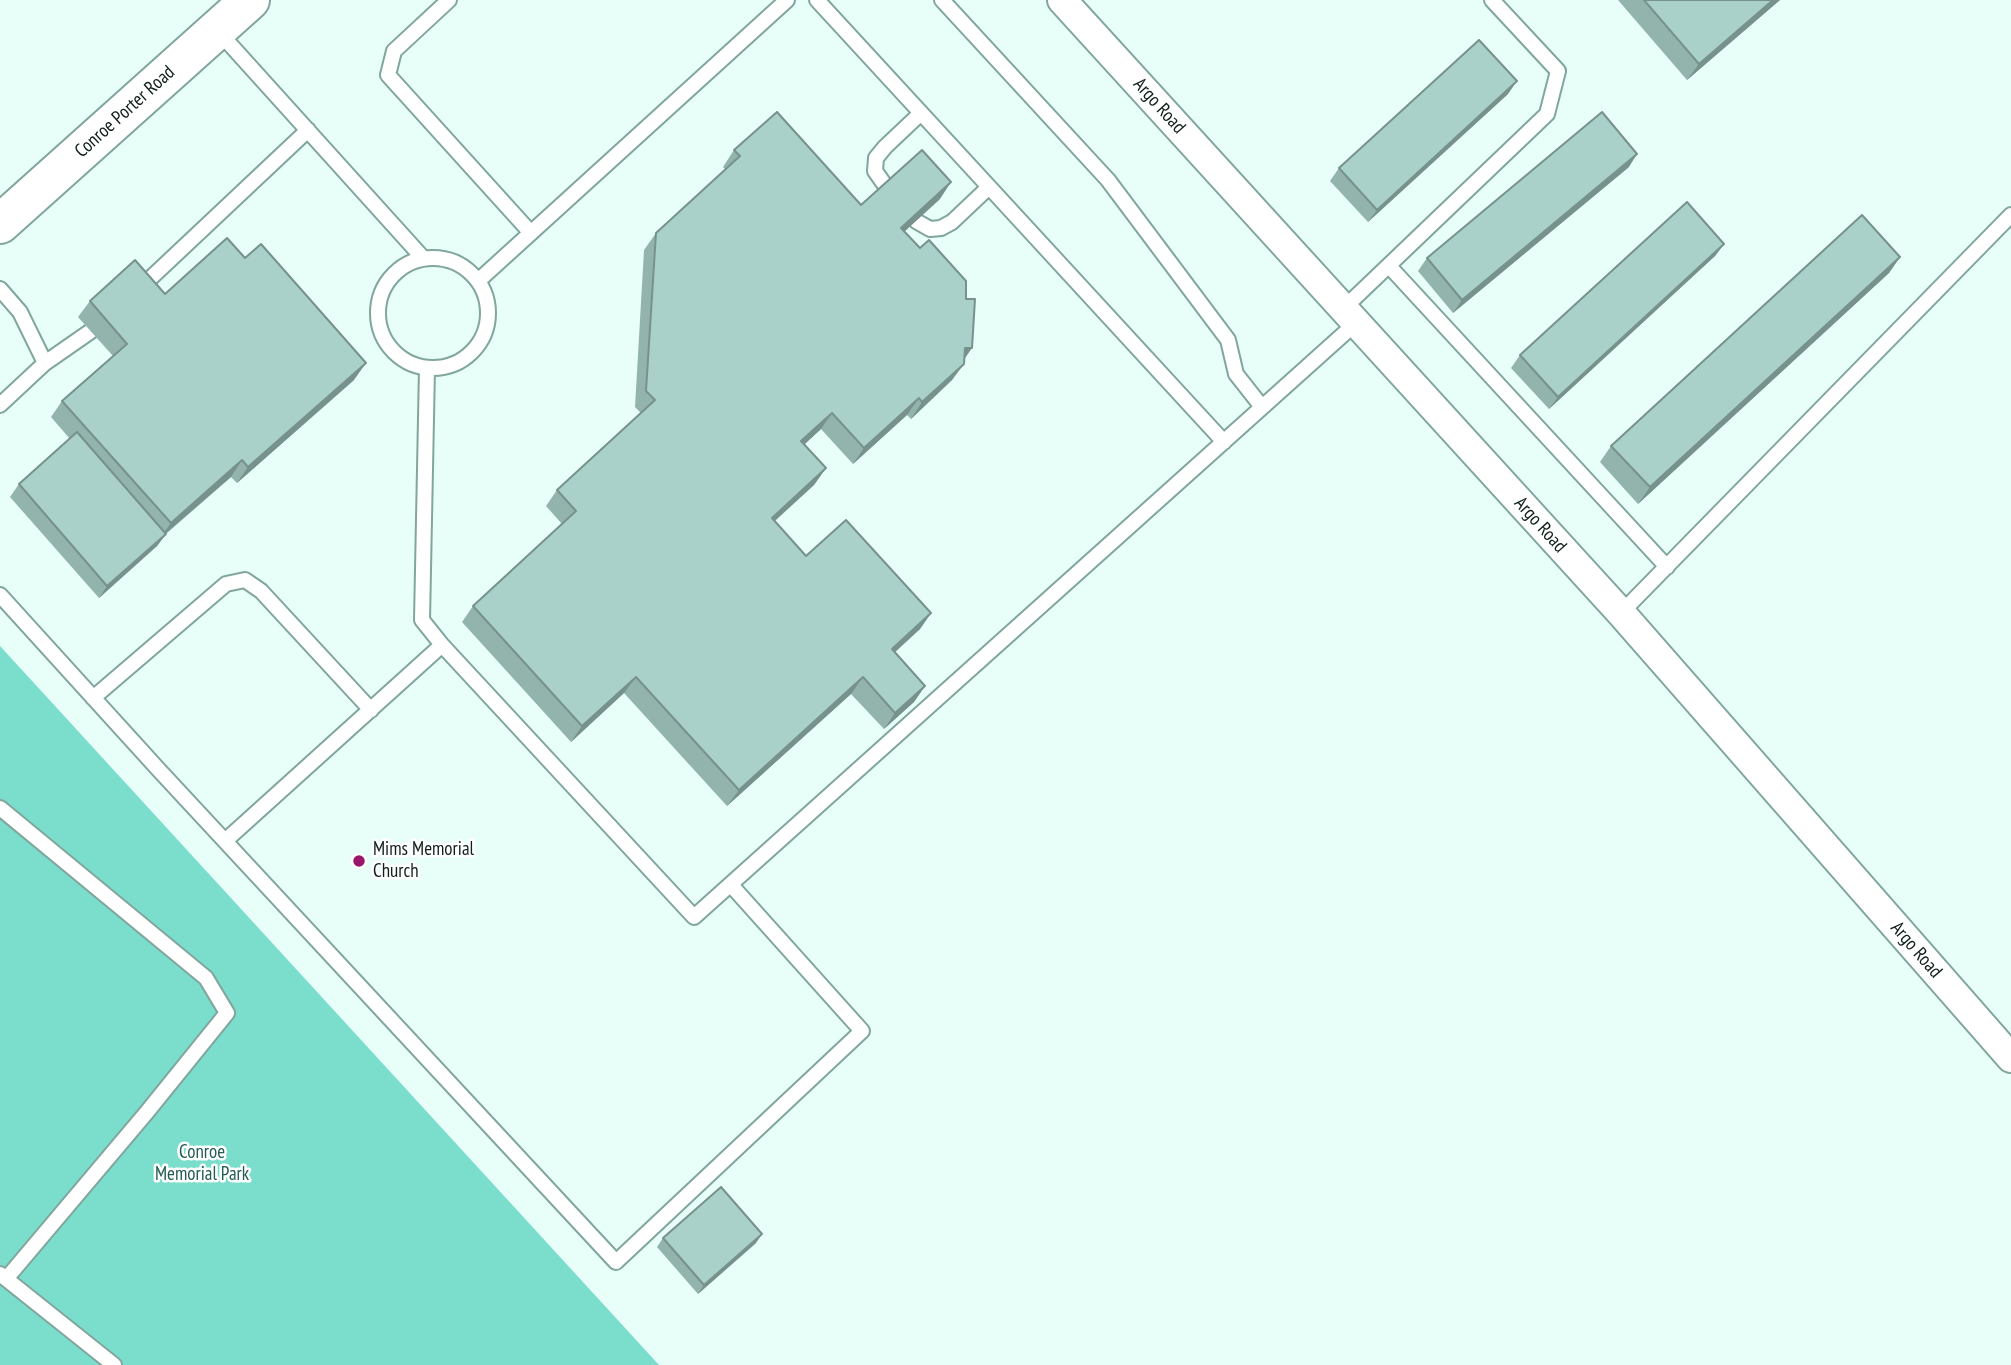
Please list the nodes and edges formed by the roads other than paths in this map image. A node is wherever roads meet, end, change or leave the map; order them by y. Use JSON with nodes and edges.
{"nodes":[{"id":1,"x":250,"y":0,"type":"edge"},
{"id":2,"x":449,"y":0,"type":"edge"},
{"id":3,"x":787,"y":0,"type":"edge"},
{"id":4,"x":817,"y":0,"type":"edge"},
{"id":5,"x":942,"y":0,"type":"edge"},
{"id":6,"x":1062,"y":0,"type":"edge"},
{"id":7,"x":1492,"y":0,"type":"edge"},
{"id":8,"x":217,"y":30,"type":"junction"},
{"id":9,"x":921,"y":113,"type":"junction"},
{"id":10,"x":308,"y":130,"type":"junction"},
{"id":11,"x":989,"y":187,"type":"junction"},
{"id":12,"x":887,"y":188,"type":"edge"},
{"id":13,"x":2011,"y":215,"type":"edge"},
{"id":14,"x":916,"y":221,"type":"edge"},
{"id":15,"x":0,"y":224,"type":"edge"},
{"id":16,"x":531,"y":233,"type":"junction"},
{"id":17,"x":423,"y":258,"type":"junction"},
{"id":18,"x":1389,"y":266,"type":"junction"},
{"id":19,"x":478,"y":281,"type":"junction"},
{"id":20,"x":0,"y":289,"type":"edge"},
{"id":21,"x":137,"y":291,"type":"edge"},
{"id":22,"x":1350,"y":316,"type":"junction"},
{"id":23,"x":90,"y":331,"type":"edge"},
{"id":24,"x":45,"y":363,"type":"junction"},
{"id":25,"x":427,"y":368,"type":"junction"},
{"id":26,"x":0,"y":405,"type":"edge"},
{"id":27,"x":1262,"y":407,"type":"junction"},
{"id":28,"x":1224,"y":442,"type":"junction"},
{"id":29,"x":1667,"y":567,"type":"junction"},
{"id":30,"x":0,"y":595,"type":"edge"},
{"id":31,"x":1621,"y":613,"type":"junction"},
{"id":32,"x":442,"y":645,"type":"junction"},
{"id":33,"x":93,"y":698,"type":"junction"},
{"id":34,"x":371,"y":710,"type":"junction"},
{"id":35,"x":0,"y":808,"type":"edge"},
{"id":36,"x":225,"y":841,"type":"junction"},
{"id":37,"x":730,"y":885,"type":"junction"},
{"id":38,"x":2011,"y":1058,"type":"edge"},
{"id":39,"x":3,"y":1276,"type":"edge"},
{"id":40,"x":114,"y":1365,"type":"edge"}],
"edges":[{"from":1,"to":8,"type":"main road","name":"Conroe Porter Road"},
{"from":2,"to":16,"type":"lane"},
{"from":3,"to":16,"type":"lane"},
{"from":4,"to":9,"type":"lane"},
{"from":5,"to":27,"type":"lane"},
{"from":6,"to":22,"type":"street","name":"Argo Road"},
{"from":7,"to":18,"type":"lane"},
{"from":8,"to":10,"type":"lane"},
{"from":8,"to":15,"type":"main road","name":"Conroe Porter Road"},
{"from":9,"to":11,"type":"lane"},
{"from":9,"to":12,"type":"lane"},
{"from":10,"to":17,"type":"lane"},
{"from":10,"to":21,"type":"lane"},
{"from":11,"to":14,"type":"lane"},
{"from":11,"to":28,"type":"lane"},
{"from":13,"to":29,"type":"lane"},
{"from":16,"to":19,"type":"lane"},
{"from":17,"to":19,"type":"lane"},
{"from":17,"to":25,"type":"lane"},
{"from":18,"to":22,"type":"lane"},
{"from":18,"to":29,"type":"lane"},
{"from":19,"to":25,"type":"lane"},
{"from":20,"to":24,"type":"lane"},
{"from":22,"to":27,"type":"lane"},
{"from":22,"to":31,"type":"street","name":"Argo Road"},
{"from":23,"to":24,"type":"lane"},
{"from":24,"to":26,"type":"lane"},
{"from":25,"to":32,"type":"lane"},
{"from":27,"to":28,"type":"lane"},
{"from":28,"to":37,"type":"lane"},
{"from":29,"to":31,"type":"lane"},
{"from":30,"to":33,"type":"lane"},
{"from":31,"to":38,"type":"street","name":"Argo Road"},
{"from":32,"to":34,"type":"lane"},
{"from":32,"to":37,"type":"lane"},
{"from":33,"to":34,"type":"lane"},
{"from":33,"to":36,"type":"lane"},
{"from":34,"to":36,"type":"lane"},
{"from":35,"to":39,"type":"lane"},
{"from":36,"to":37,"type":"lane"},
{"from":39,"to":40,"type":"lane"}]}
